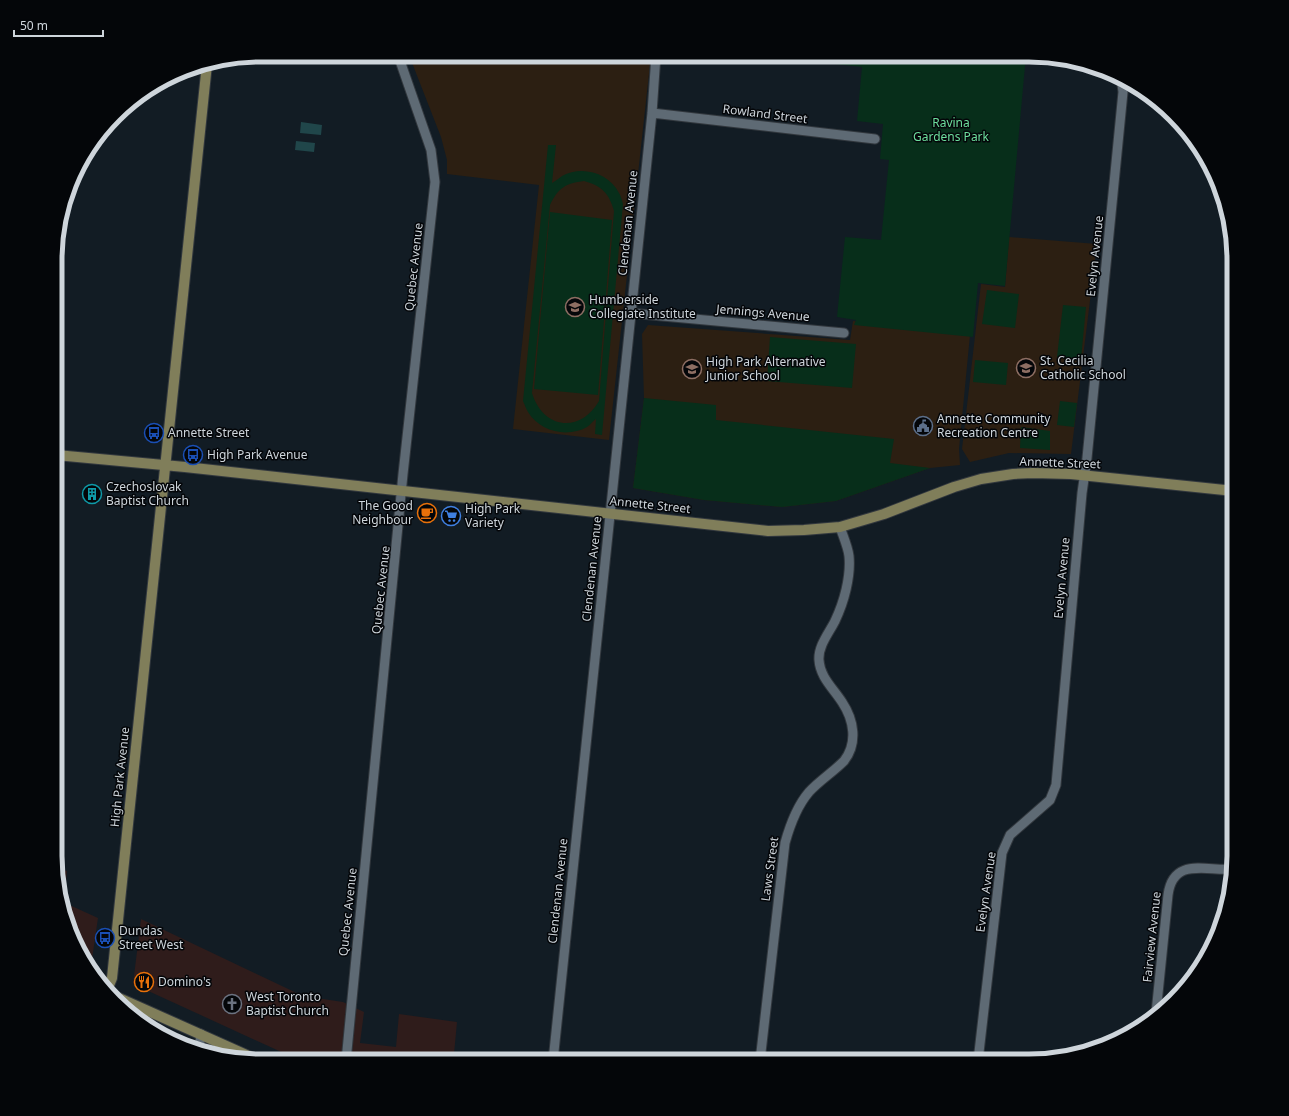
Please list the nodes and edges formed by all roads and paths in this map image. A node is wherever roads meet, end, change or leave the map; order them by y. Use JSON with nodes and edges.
{"nodes":[{"id":1,"x":400,"y":62,"type":"edge"},
{"id":2,"x":656,"y":62,"type":"edge"},
{"id":3,"x":206,"y":70,"type":"edge"},
{"id":4,"x":1122,"y":86,"type":"edge"},
{"id":5,"x":652,"y":113,"type":"junction"},
{"id":6,"x":875,"y":139,"type":"dead end"},
{"id":7,"x":630,"y":313,"type":"junction"},
{"id":8,"x":844,"y":333,"type":"dead end"},
{"id":9,"x":62,"y":456,"type":"edge"},
{"id":10,"x":165,"y":465,"type":"junction"},
{"id":11,"x":1085,"y":475,"type":"junction"},
{"id":12,"x":1227,"y":490,"type":"edge"},
{"id":13,"x":402,"y":491,"type":"junction"},
{"id":14,"x":610,"y":514,"type":"junction"},
{"id":15,"x":840,"y":527,"type":"junction"},
{"id":16,"x":1227,"y":869,"type":"edge"},
{"id":17,"x":109,"y":984,"type":"edge"},
{"id":18,"x":125,"y":1001,"type":"edge"},
{"id":19,"x":1157,"y":1007,"type":"edge"},
{"id":20,"x":201,"y":1034,"type":"junction"},
{"id":21,"x":200,"y":1044,"type":"edge"},
{"id":22,"x":243,"y":1053,"type":"edge"},
{"id":23,"x":347,"y":1054,"type":"edge"},
{"id":24,"x":554,"y":1054,"type":"edge"},
{"id":25,"x":761,"y":1054,"type":"edge"},
{"id":26,"x":979,"y":1054,"type":"edge"}],
"edges":[{"from":1,"to":13,"type":"street","name":"Quebec Avenue"},
{"from":2,"to":5,"type":"street","name":"Clendenan Avenue"},
{"from":3,"to":10,"type":"street","name":"High Park Avenue"},
{"from":4,"to":11,"type":"street","name":"Evelyn Avenue"},
{"from":5,"to":6,"type":"street","name":"Rowland Street"},
{"from":5,"to":7,"type":"street","name":"Clendenan Avenue"},
{"from":7,"to":8,"type":"street","name":"Jennings Avenue"},
{"from":7,"to":14,"type":"street","name":"Clendenan Avenue"},
{"from":9,"to":10,"type":"street","name":"Annette Street"},
{"from":10,"to":13,"type":"street","name":"Annette Street"},
{"from":10,"to":17,"type":"street","name":"High Park Avenue"},
{"from":11,"to":12,"type":"street","name":"Annette Street"},
{"from":11,"to":15,"type":"street","name":"Annette Street"},
{"from":11,"to":26,"type":"street","name":"Evelyn Avenue"},
{"from":13,"to":14,"type":"street","name":"Annette Street"},
{"from":13,"to":23,"type":"street","name":"Quebec Avenue"},
{"from":14,"to":15,"type":"street","name":"Annette Street"},
{"from":14,"to":24,"type":"street","name":"Clendenan Avenue"},
{"from":15,"to":25,"type":"street","name":"Laws Street"},
{"from":16,"to":19,"type":"street","name":"Fairview Avenue"},
{"from":18,"to":20,"type":"street"},
{"from":20,"to":21,"type":"street"},
{"from":20,"to":22,"type":"street"}]}
